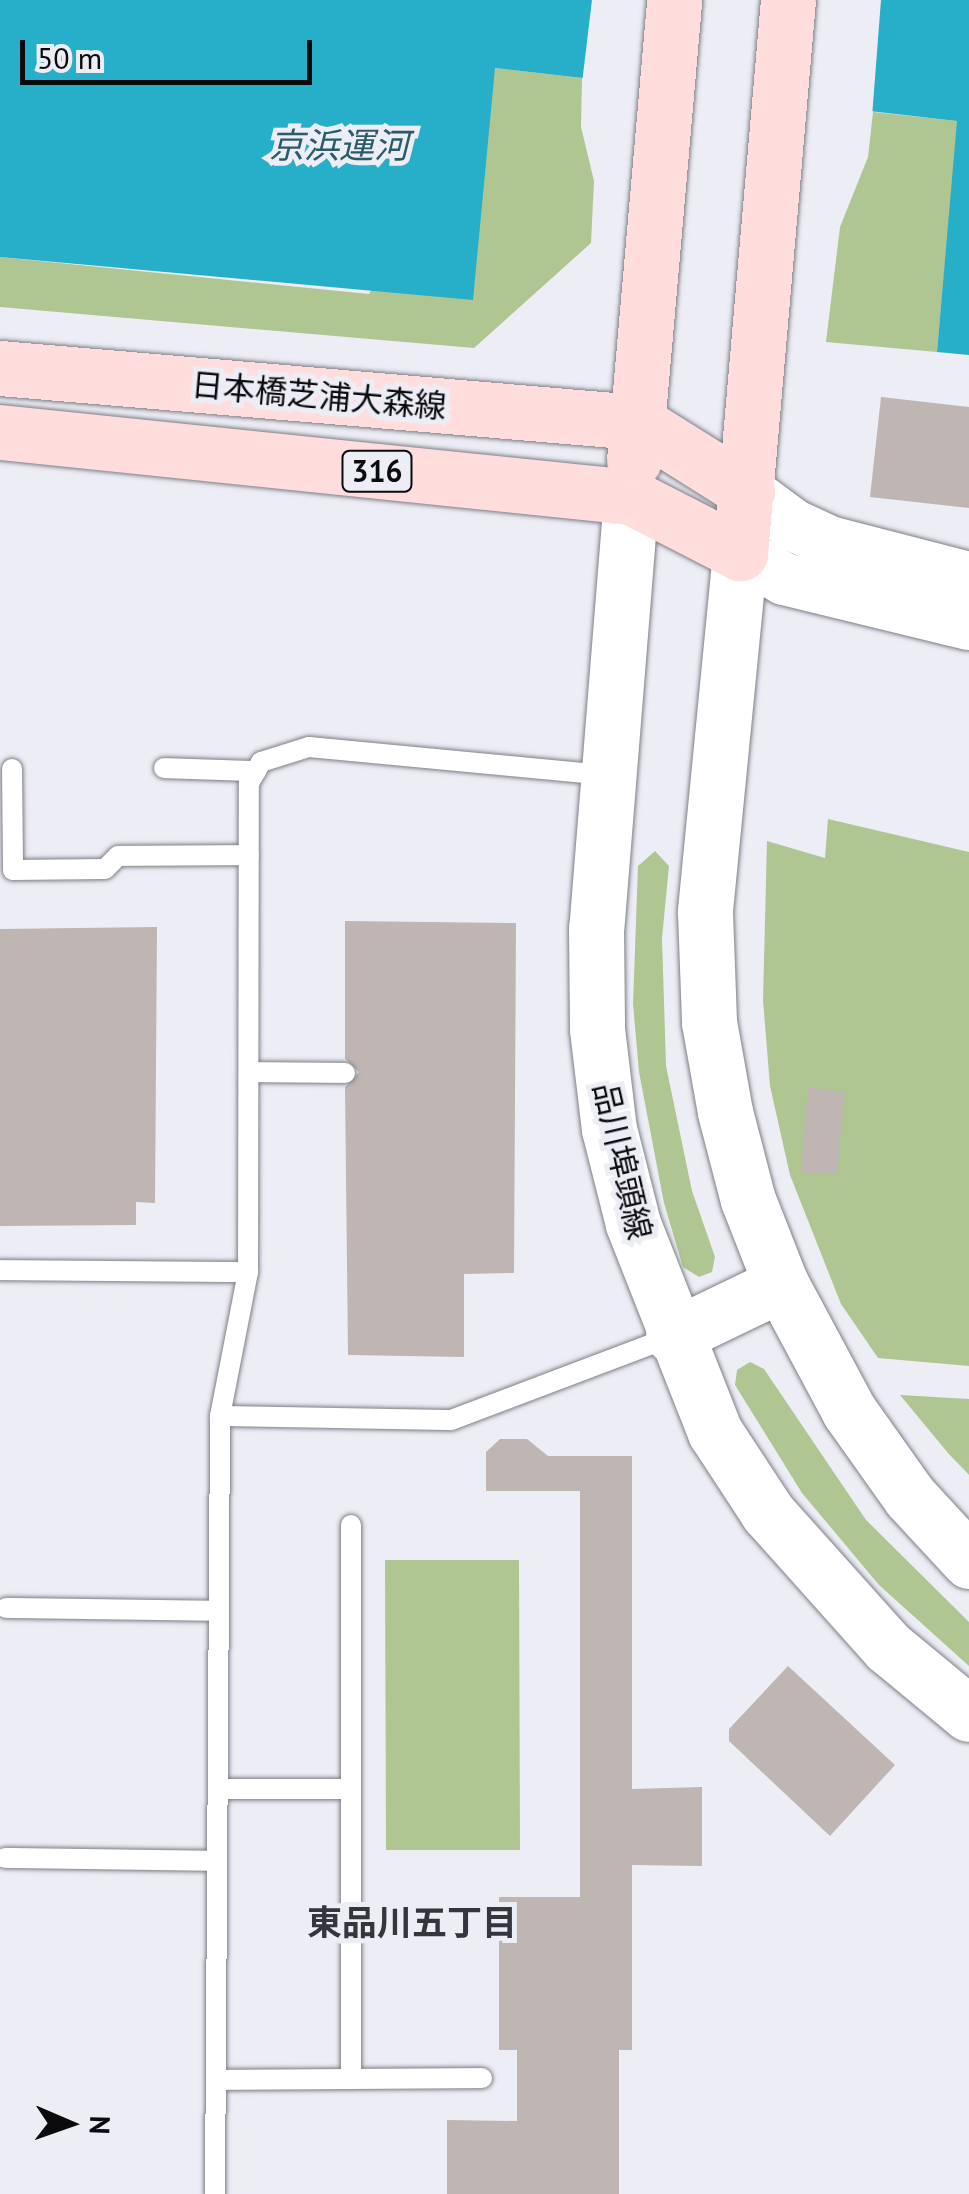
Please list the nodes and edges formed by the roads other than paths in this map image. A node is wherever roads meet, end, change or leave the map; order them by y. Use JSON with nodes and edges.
{"nodes":[{"id":1,"x":674,"y":0,"type":"edge"},
{"id":2,"x":788,"y":0,"type":"edge"},
{"id":3,"x":0,"y":368,"type":"edge"},
{"id":4,"x":638,"y":422,"type":"junction"},
{"id":5,"x":0,"y":432,"type":"edge"},
{"id":6,"x":746,"y":491,"type":"junction"},
{"id":7,"x":631,"y":497,"type":"junction"},
{"id":8,"x":740,"y":553,"type":"junction"},
{"id":9,"x":969,"y":578,"type":"edge"},
{"id":10,"x":969,"y":624,"type":"edge"},
{"id":11,"x":164,"y":768,"type":"dead end"},
{"id":12,"x":12,"y":769,"type":"dead end"},
{"id":13,"x":256,"y":771,"type":"junction"},
{"id":14,"x":604,"y":775,"type":"junction"},
{"id":15,"x":249,"y":855,"type":"junction"},
{"id":16,"x":248,"y":1072,"type":"junction"},
{"id":17,"x":345,"y":1073,"type":"dead end"},
{"id":18,"x":0,"y":1270,"type":"edge"},
{"id":19,"x":248,"y":1272,"type":"junction"},
{"id":20,"x":781,"y":1284,"type":"junction"},
{"id":21,"x":673,"y":1336,"type":"junction"},
{"id":22,"x":220,"y":1416,"type":"junction"},
{"id":23,"x":352,"y":1525,"type":"dead end"},
{"id":24,"x":969,"y":1561,"type":"edge"},
{"id":25,"x":6,"y":1608,"type":"dead end"},
{"id":26,"x":219,"y":1610,"type":"junction"},
{"id":27,"x":969,"y":1714,"type":"edge"},
{"id":28,"x":218,"y":1789,"type":"junction"},
{"id":29,"x":351,"y":1789,"type":"junction"},
{"id":30,"x":5,"y":1858,"type":"dead end"},
{"id":31,"x":217,"y":1861,"type":"junction"},
{"id":32,"x":482,"y":2078,"type":"dead end"},
{"id":33,"x":351,"y":2079,"type":"junction"},
{"id":34,"x":216,"y":2080,"type":"junction"},
{"id":35,"x":215,"y":2194,"type":"edge"}],
"edges":[{"from":1,"to":4,"type":"main road"},
{"from":2,"to":6,"type":"main road"},
{"from":3,"to":4,"type":"main road","name":"日本橋芝浦大森線","number":"316"},
{"from":4,"to":6,"type":"main road","name":"日本橋芝浦大森線","number":"316"},
{"from":4,"to":7,"type":"main road"},
{"from":5,"to":7,"type":"main road","name":"日本橋芝浦大森線","number":"316"},
{"from":6,"to":8,"type":"main road"},
{"from":6,"to":9,"type":"street"},
{"from":7,"to":8,"type":"main road","name":"日本橋芝浦大森線","number":"316"},
{"from":7,"to":14,"type":"main road","name":"品川埠頭線"},
{"from":8,"to":10,"type":"street"},
{"from":8,"to":20,"type":"main road"},
{"from":11,"to":13,"type":"lane"},
{"from":12,"to":15,"type":"lane"},
{"from":13,"to":14,"type":"lane"},
{"from":13,"to":15,"type":"lane"},
{"from":14,"to":21,"type":"main road","name":"品川埠頭線"},
{"from":15,"to":16,"type":"lane"},
{"from":16,"to":17,"type":"lane"},
{"from":16,"to":19,"type":"lane"},
{"from":18,"to":19,"type":"lane"},
{"from":19,"to":22,"type":"lane"},
{"from":20,"to":21,"type":"main road"},
{"from":20,"to":24,"type":"main road"},
{"from":21,"to":22,"type":"lane"},
{"from":21,"to":27,"type":"main road","name":"品川埠頭線"},
{"from":22,"to":26,"type":"lane"},
{"from":23,"to":29,"type":"lane"},
{"from":25,"to":26,"type":"lane"},
{"from":26,"to":28,"type":"lane"},
{"from":28,"to":29,"type":"lane"},
{"from":28,"to":31,"type":"lane"},
{"from":29,"to":33,"type":"lane"},
{"from":30,"to":31,"type":"lane"},
{"from":31,"to":34,"type":"lane"},
{"from":32,"to":33,"type":"lane"},
{"from":33,"to":34,"type":"lane"},
{"from":34,"to":35,"type":"lane"}]}
